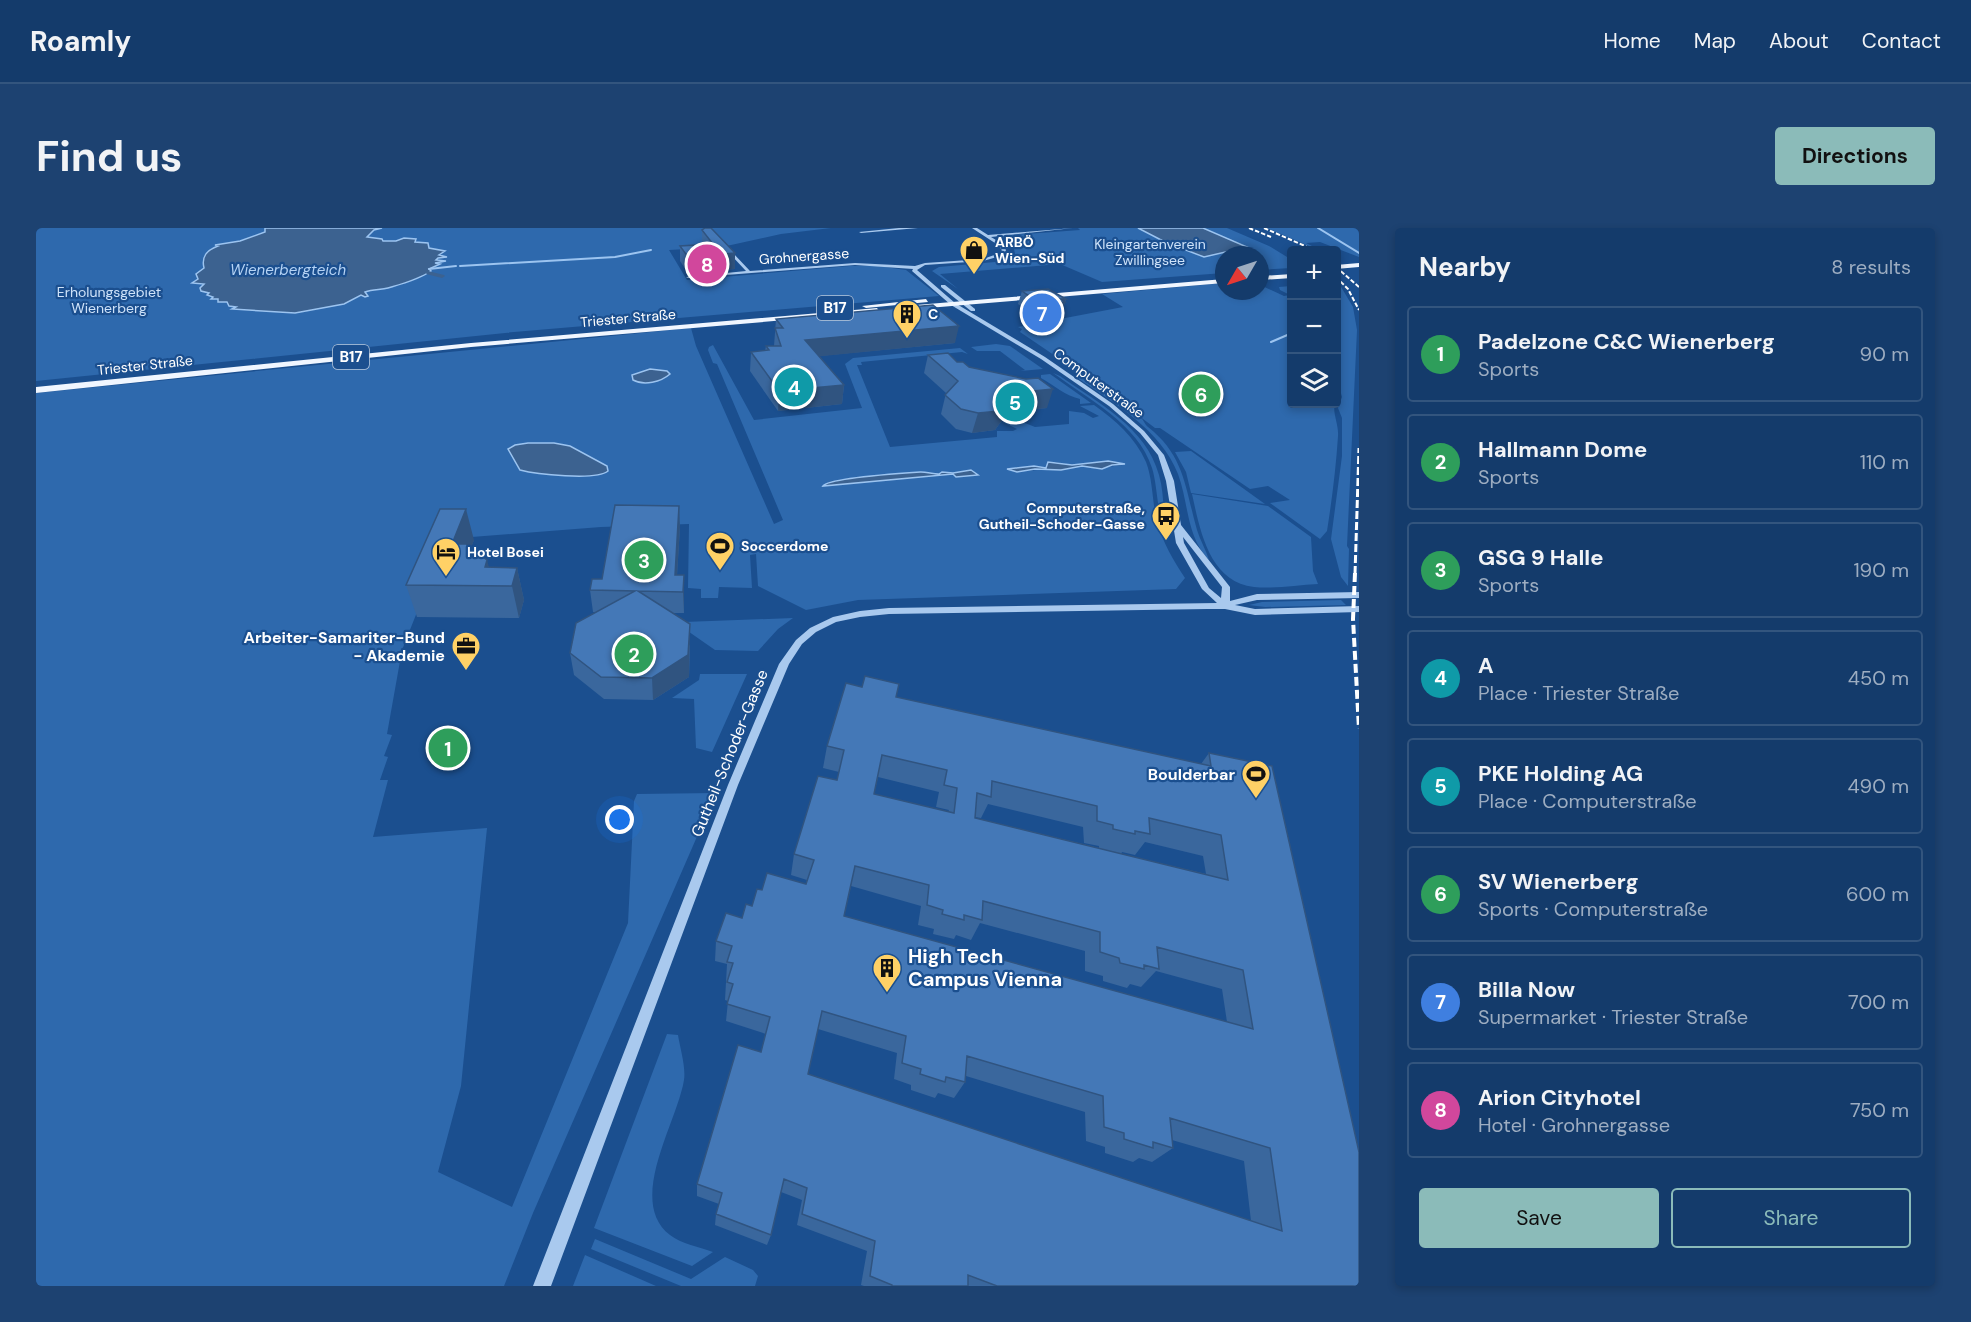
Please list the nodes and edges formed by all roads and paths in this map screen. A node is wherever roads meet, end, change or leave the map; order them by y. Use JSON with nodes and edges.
{"nodes":[{"id":1,"x":916,"y":228,"type":"edge"},
{"id":2,"x":974,"y":228,"type":"edge"},
{"id":3,"x":1071,"y":228,"type":"edge"},
{"id":4,"x":861,"y":232,"type":"dead end"},
{"id":5,"x":987,"y":236,"type":"junction"},
{"id":6,"x":743,"y":254,"type":"dead end"},
{"id":7,"x":940,"y":263,"type":"junction"},
{"id":8,"x":1359,"y":265,"type":"edge"},
{"id":9,"x":1341,"y":267,"type":"edge"},
{"id":10,"x":915,"y":268,"type":"junction"},
{"id":11,"x":922,"y":269,"type":"junction"},
{"id":12,"x":1359,"y":270,"type":"edge"},
{"id":13,"x":1287,"y":271,"type":"edge"},
{"id":14,"x":1269,"y":272,"type":"edge"},
{"id":15,"x":1341,"y":272,"type":"edge"},
{"id":16,"x":750,"y":273,"type":"junction"},
{"id":17,"x":1287,"y":276,"type":"edge"},
{"id":18,"x":688,"y":277,"type":"dead end"},
{"id":19,"x":1215,"y":277,"type":"edge"},
{"id":20,"x":1269,"y":277,"type":"edge"},
{"id":21,"x":1215,"y":282,"type":"edge"},
{"id":22,"x":962,"y":301,"type":"junction"},
{"id":23,"x":951,"y":302,"type":"junction"},
{"id":24,"x":664,"y":325,"type":"junction"},
{"id":25,"x":1011,"y":339,"type":"junction"},
{"id":26,"x":36,"y":384,"type":"edge"},
{"id":27,"x":36,"y":390,"type":"edge"},
{"id":28,"x":1179,"y":527,"type":"junction"},
{"id":29,"x":1359,"y":595,"type":"edge"},
{"id":30,"x":1225,"y":606,"type":"junction"},
{"id":31,"x":1359,"y":609,"type":"edge"},
{"id":32,"x":542,"y":1286,"type":"edge"}],
"edges":[{"from":1,"to":4,"type":"street"},
{"from":2,"to":5,"type":"street"},
{"from":3,"to":5,"type":"street"},
{"from":5,"to":7,"type":"street"},
{"from":6,"to":16,"type":"street"},
{"from":7,"to":10,"type":"street"},
{"from":7,"to":11,"type":"street"},
{"from":8,"to":9,"type":"main road"},
{"from":10,"to":11,"type":"street","name":"Grohnergasse"},
{"from":10,"to":16,"type":"street","name":"Grohnergasse"},
{"from":10,"to":23,"type":"street","name":"Computerstraße"},
{"from":11,"to":22,"type":"street","name":"Computerstraße"},
{"from":12,"to":15,"type":"main road"},
{"from":13,"to":14,"type":"main road"},
{"from":16,"to":18,"type":"street","name":"Grohnergasse"},
{"from":17,"to":20,"type":"main road"},
{"from":19,"to":22,"type":"main road","name":"Triester Straße","number":"B17"},
{"from":21,"to":22,"type":"main road","name":"Triester Straße","number":"B17"},
{"from":22,"to":23,"type":"main road","name":"Triester Straße","number":"B17"},
{"from":22,"to":25,"type":"street","name":"Computerstraße"},
{"from":23,"to":24,"type":"main road","name":"Triester Straße","number":"B17"},
{"from":23,"to":25,"type":"street","name":"Computerstraße"},
{"from":24,"to":26,"type":"main road","name":"Triester Straße","number":"B17"},
{"from":24,"to":27,"type":"main road","name":"Triester Straße","number":"B17"},
{"from":25,"to":28,"type":"street","name":"Computerstraße"},
{"from":28,"to":30,"type":"street","name":"Computerstraße"},
{"from":28,"to":30,"type":"street","name":"Computerstraße"},
{"from":29,"to":30,"type":"street","name":"Gutheil-Schoder-Gasse"},
{"from":30,"to":31,"type":"street","name":"Gutheil-Schoder-Gasse"},
{"from":30,"to":32,"type":"street","name":"Gutheil-Schoder-Gasse"}]}
